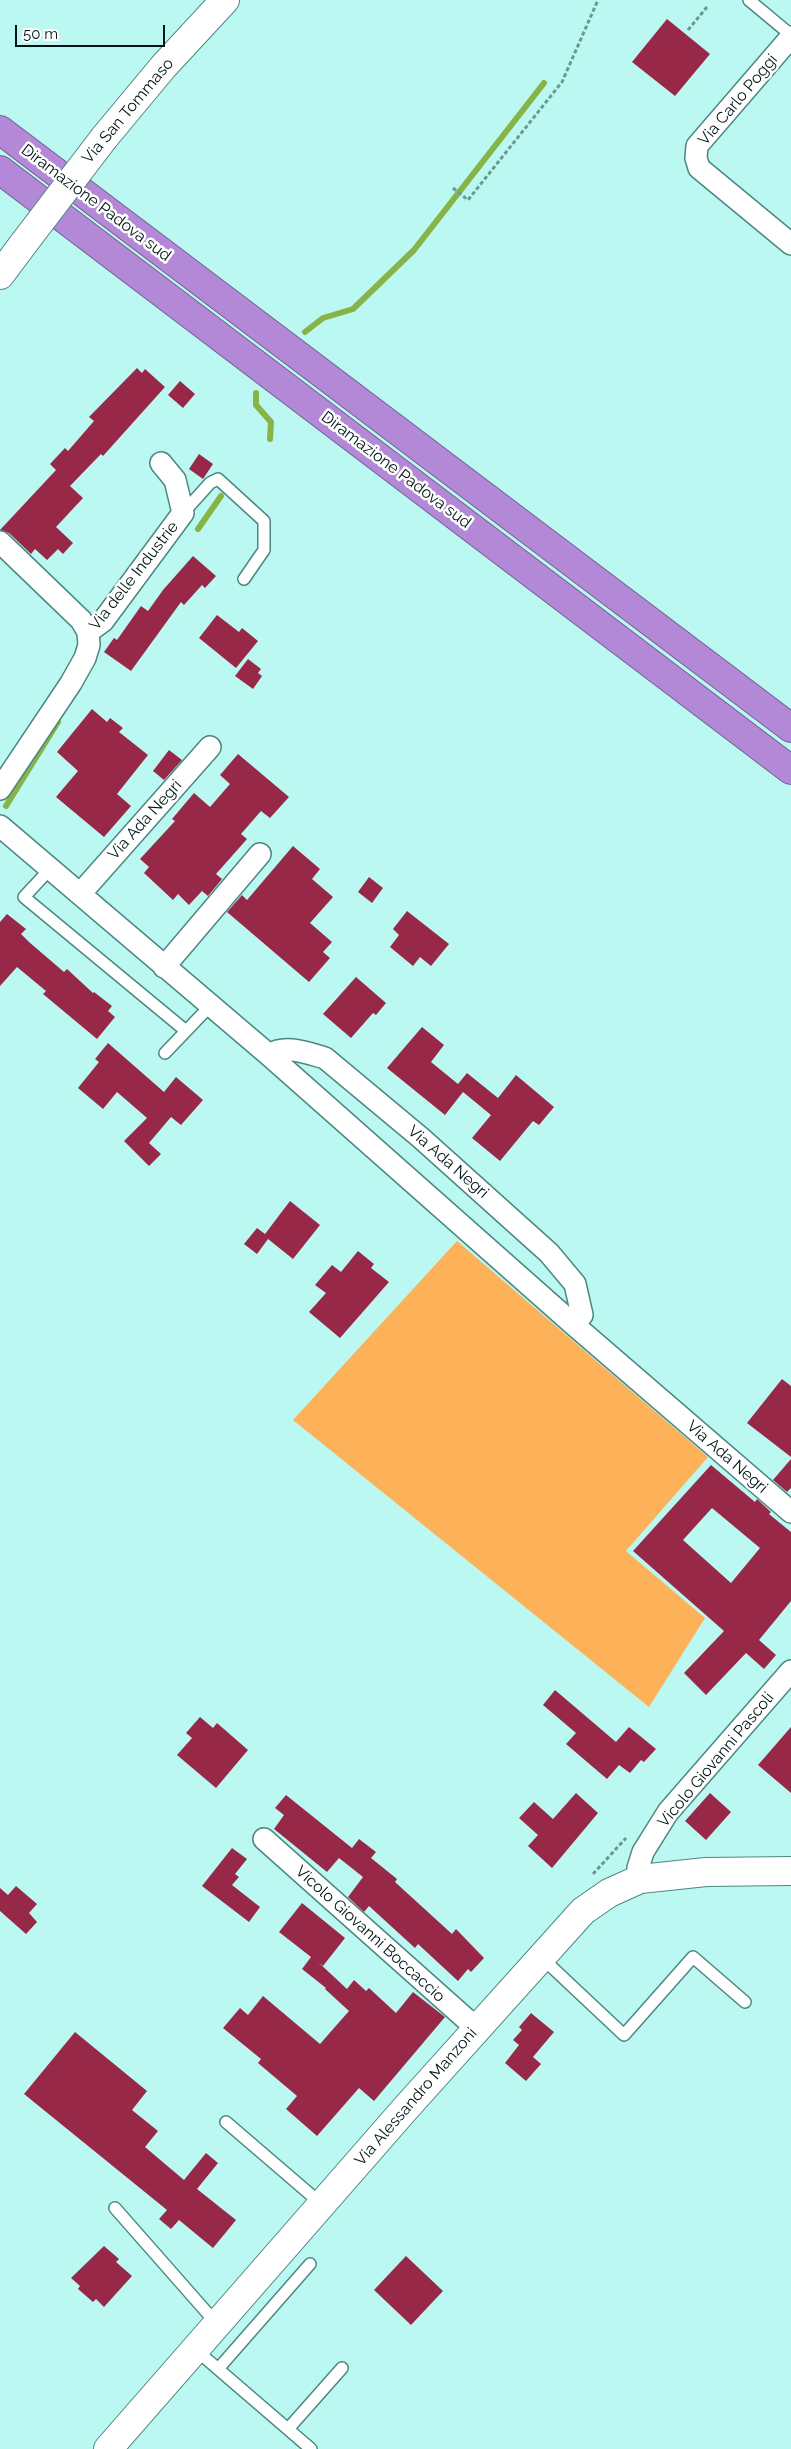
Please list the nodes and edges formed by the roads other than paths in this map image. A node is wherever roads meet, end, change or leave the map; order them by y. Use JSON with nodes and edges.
{"nodes":[{"id":1,"x":224,"y":0,"type":"edge"},
{"id":2,"x":750,"y":0,"type":"edge"},
{"id":3,"x":791,"y":36,"type":"edge"},
{"id":4,"x":0,"y":130,"type":"edge"},
{"id":5,"x":0,"y":170,"type":"edge"},
{"id":6,"x":791,"y":244,"type":"edge"},
{"id":7,"x":0,"y":275,"type":"edge"},
{"id":8,"x":161,"y":463,"type":"dead end"},
{"id":9,"x":183,"y":513,"type":"junction"},
{"id":10,"x":0,"y":542,"type":"edge"},
{"id":11,"x":244,"y":579,"type":"dead end"},
{"id":12,"x":88,"y":632,"type":"junction"},
{"id":13,"x":791,"y":728,"type":"edge"},
{"id":14,"x":210,"y":747,"type":"dead end"},
{"id":15,"x":791,"y":770,"type":"edge"},
{"id":16,"x":0,"y":789,"type":"edge"},
{"id":17,"x":0,"y":826,"type":"edge"},
{"id":18,"x":260,"y":854,"type":"dead end"},
{"id":19,"x":50,"y":869,"type":"junction"},
{"id":20,"x":80,"y":894,"type":"junction"},
{"id":21,"x":164,"y":967,"type":"junction"},
{"id":22,"x":211,"y":1005,"type":"junction"},
{"id":23,"x":186,"y":1031,"type":"junction"},
{"id":24,"x":166,"y":1053,"type":"dead end"},
{"id":25,"x":269,"y":1055,"type":"junction"},
{"id":26,"x":573,"y":1324,"type":"junction"},
{"id":27,"x":791,"y":1512,"type":"edge"},
{"id":28,"x":791,"y":1671,"type":"edge"},
{"id":29,"x":264,"y":1839,"type":"dead end"},
{"id":30,"x":791,"y":1871,"type":"edge"},
{"id":31,"x":640,"y":1879,"type":"junction"},
{"id":32,"x":541,"y":1957,"type":"junction"},
{"id":33,"x":745,"y":2002,"type":"dead end"},
{"id":34,"x":478,"y":2026,"type":"junction"},
{"id":35,"x":226,"y":2122,"type":"dead end"},
{"id":36,"x":324,"y":2202,"type":"junction"},
{"id":37,"x":115,"y":2208,"type":"dead end"},
{"id":38,"x":310,"y":2264,"type":"dead end"},
{"id":39,"x":218,"y":2325,"type":"junction"},
{"id":40,"x":196,"y":2350,"type":"junction"},
{"id":41,"x":342,"y":2368,"type":"dead end"},
{"id":42,"x":218,"y":2369,"type":"junction"},
{"id":43,"x":288,"y":2430,"type":"junction"},
{"id":44,"x":108,"y":2449,"type":"edge"},
{"id":45,"x":311,"y":2449,"type":"edge"}],
"edges":[{"from":1,"to":7,"type":"street","name":"Via San Tommaso","bridge":true},
{"from":2,"to":3,"type":"lane"},
{"from":3,"to":6,"type":"street","name":"Via Carlo Poggi"},
{"from":4,"to":13,"type":"highway","name":"Diramazione Padova sud"},
{"from":5,"to":15,"type":"highway","name":"Diramazione Padova sud"},
{"from":8,"to":9,"type":"street","name":"Via delle Industrie"},
{"from":9,"to":11,"type":"lane"},
{"from":9,"to":12,"type":"street","name":"Via delle Industrie"},
{"from":10,"to":12,"type":"street"},
{"from":12,"to":16,"type":"street","name":"Via delle Industrie"},
{"from":14,"to":20,"type":"street","name":"Via Ada Negri"},
{"from":17,"to":19,"type":"street","name":"Via Ada Negri"},
{"from":18,"to":21,"type":"street"},
{"from":19,"to":20,"type":"street","name":"Via Ada Negri"},
{"from":19,"to":23,"type":"lane"},
{"from":20,"to":21,"type":"street","name":"Via Ada Negri"},
{"from":21,"to":22,"type":"street","name":"Via Ada Negri"},
{"from":22,"to":23,"type":"lane"},
{"from":22,"to":25,"type":"street","name":"Via Ada Negri"},
{"from":23,"to":24,"type":"lane"},
{"from":25,"to":26,"type":"street","name":"Via Ada Negri"},
{"from":25,"to":26,"type":"street","name":"Via Ada Negri"},
{"from":26,"to":27,"type":"street","name":"Via Ada Negri"},
{"from":28,"to":31,"type":"street","name":"Vicolo Giovanni Pascoli"},
{"from":29,"to":34,"type":"street","name":"Vicolo Giovanni Boccaccio"},
{"from":30,"to":31,"type":"street","name":"Via Alessandro Manzoni"},
{"from":31,"to":32,"type":"street","name":"Via Alessandro Manzoni"},
{"from":32,"to":33,"type":"lane"},
{"from":32,"to":34,"type":"street","name":"Via Alessandro Manzoni"},
{"from":34,"to":36,"type":"street","name":"Via Alessandro Manzoni"},
{"from":35,"to":36,"type":"lane"},
{"from":36,"to":39,"type":"street","name":"Via Alessandro Manzoni"},
{"from":37,"to":39,"type":"lane"},
{"from":38,"to":42,"type":"lane"},
{"from":39,"to":40,"type":"street","name":"Via Alessandro Manzoni"},
{"from":40,"to":42,"type":"lane"},
{"from":40,"to":44,"type":"street","name":"Via Alessandro Manzoni"},
{"from":41,"to":43,"type":"lane"},
{"from":42,"to":43,"type":"lane"},
{"from":43,"to":45,"type":"lane"}]}
